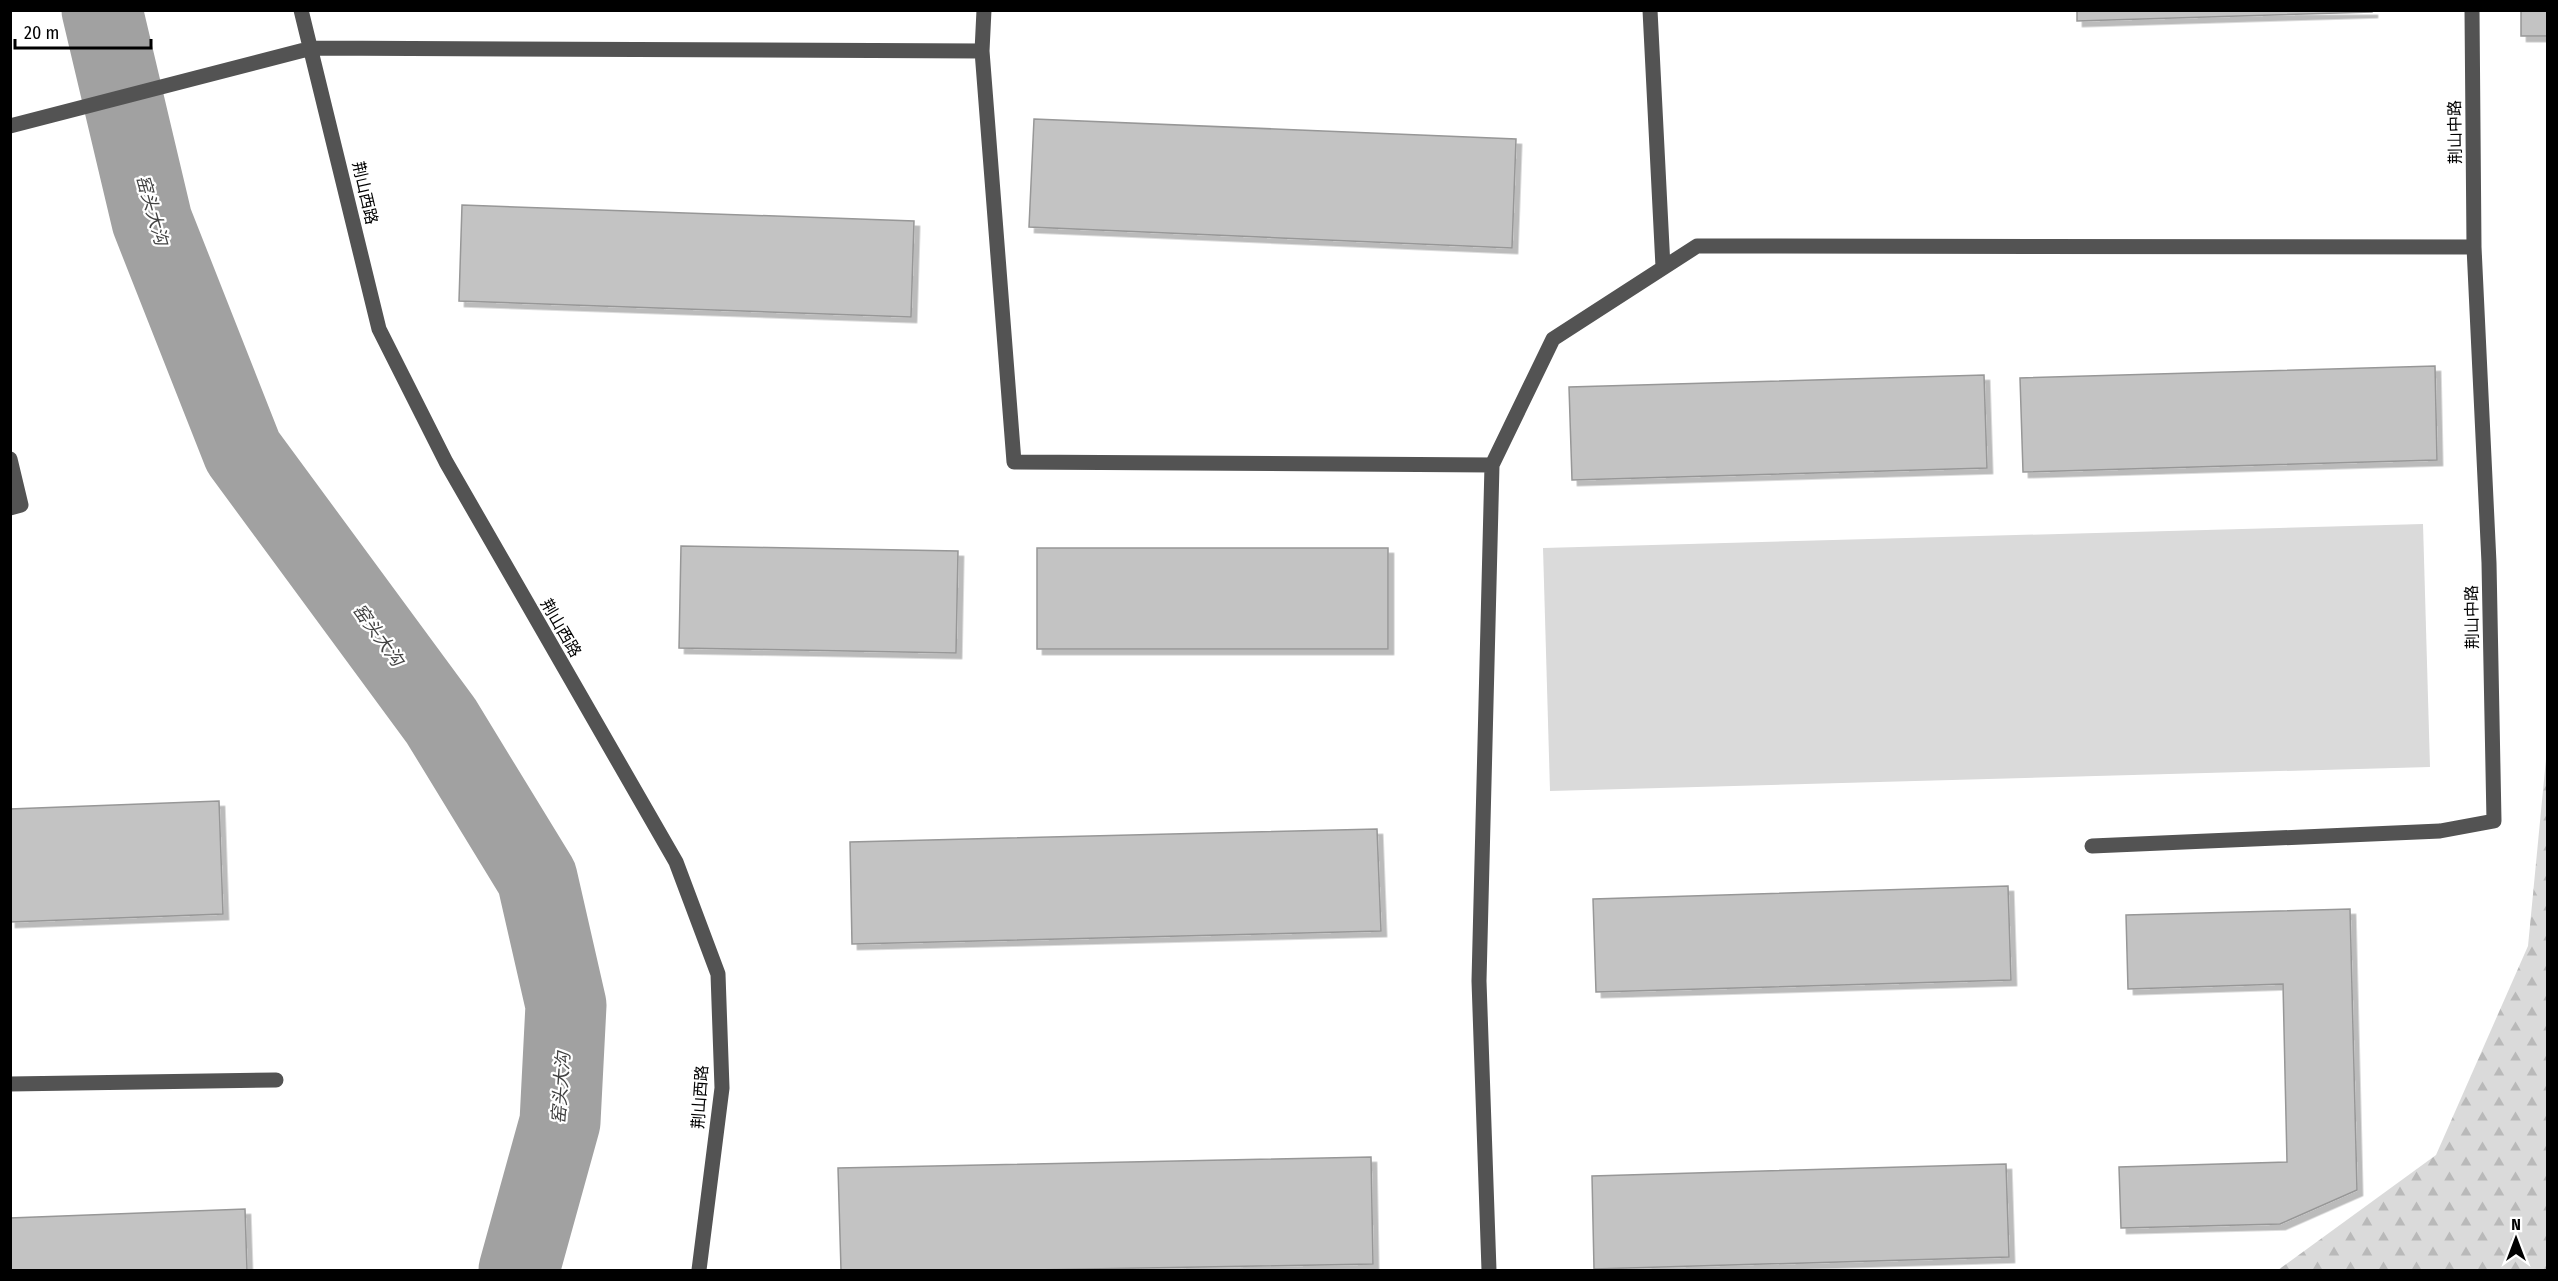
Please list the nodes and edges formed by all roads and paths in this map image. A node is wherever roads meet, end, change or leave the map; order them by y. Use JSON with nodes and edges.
{"nodes":[{"id":1,"x":302,"y":10,"type":"edge"},
{"id":2,"x":984,"y":10,"type":"edge"},
{"id":3,"x":1650,"y":10,"type":"edge"},
{"id":4,"x":2472,"y":10,"type":"edge"},
{"id":5,"x":312,"y":48,"type":"junction"},
{"id":6,"x":982,"y":51,"type":"junction"},
{"id":7,"x":10,"y":126,"type":"edge"},
{"id":8,"x":2474,"y":247,"type":"junction"},
{"id":9,"x":1663,"y":267,"type":"junction"},
{"id":10,"x":10,"y":459,"type":"edge"},
{"id":11,"x":1492,"y":465,"type":"junction"},
{"id":12,"x":10,"y":508,"type":"edge"},
{"id":13,"x":2092,"y":846,"type":"dead end"},
{"id":14,"x":276,"y":1080,"type":"dead end"},
{"id":15,"x":10,"y":1084,"type":"edge"},
{"id":16,"x":699,"y":1270,"type":"edge"},
{"id":17,"x":1489,"y":1270,"type":"edge"}],
"edges":[{"from":1,"to":5,"type":"street","name":"荆山西路"},
{"from":2,"to":6,"type":"street"},
{"from":3,"to":9,"type":"street"},
{"from":4,"to":8,"type":"street","name":"荆山中路"},
{"from":5,"to":6,"type":"street"},
{"from":5,"to":7,"type":"street"},
{"from":5,"to":16,"type":"street","name":"荆山西路"},
{"from":6,"to":11,"type":"street"},
{"from":8,"to":9,"type":"street"},
{"from":8,"to":13,"type":"street","name":"荆山中路"},
{"from":9,"to":11,"type":"street"},
{"from":10,"to":12,"type":"street"},
{"from":11,"to":17,"type":"street"},
{"from":14,"to":15,"type":"street"}]}
